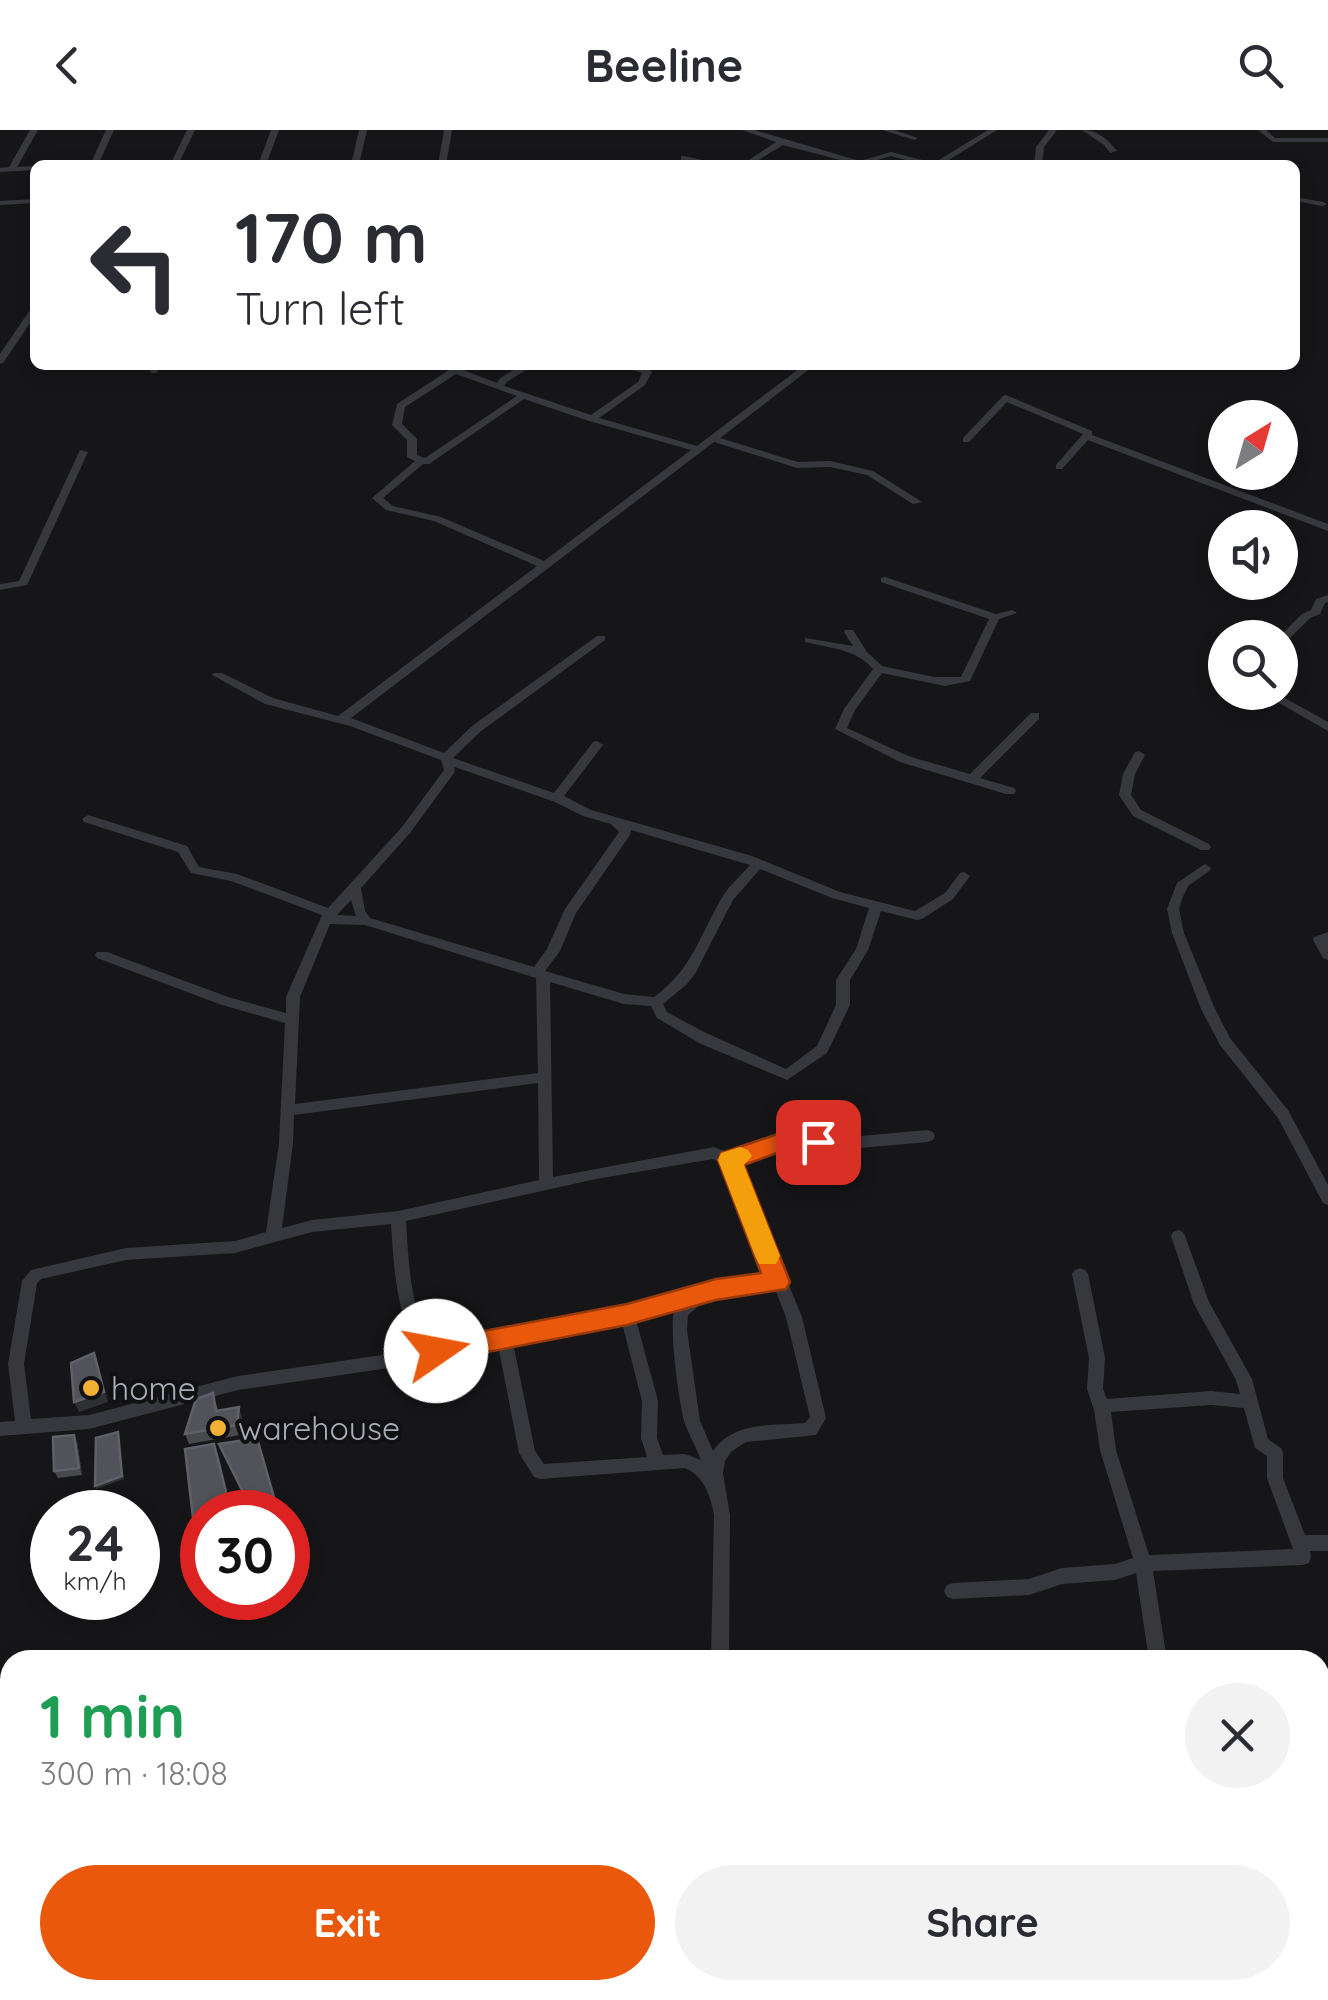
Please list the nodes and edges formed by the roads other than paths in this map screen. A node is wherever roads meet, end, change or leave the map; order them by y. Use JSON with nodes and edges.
{"nodes":[{"id":1,"x":34,"y":130,"type":"edge"},
{"id":2,"x":110,"y":130,"type":"edge"},
{"id":3,"x":191,"y":130,"type":"edge"},
{"id":4,"x":275,"y":130,"type":"edge"},
{"id":5,"x":362,"y":130,"type":"edge"},
{"id":6,"x":448,"y":130,"type":"edge"},
{"id":7,"x":746,"y":130,"type":"edge"},
{"id":8,"x":886,"y":130,"type":"edge"},
{"id":9,"x":993,"y":130,"type":"edge"},
{"id":10,"x":1053,"y":130,"type":"edge"},
{"id":11,"x":1086,"y":130,"type":"edge"},
{"id":12,"x":1262,"y":130,"type":"edge"},
{"id":13,"x":1328,"y":140,"type":"edge"},
{"id":14,"x":782,"y":142,"type":"junction"},
{"id":15,"x":1113,"y":151,"type":"dead end"},
{"id":16,"x":891,"y":154,"type":"junction"},
{"id":17,"x":684,"y":158,"type":"dead end"},
{"id":18,"x":96,"y":160,"type":"edge"},
{"id":19,"x":176,"y":160,"type":"edge"},
{"id":20,"x":264,"y":160,"type":"edge"},
{"id":21,"x":356,"y":160,"type":"edge"},
{"id":22,"x":443,"y":160,"type":"edge"},
{"id":23,"x":692,"y":160,"type":"edge"},
{"id":24,"x":753,"y":160,"type":"edge"},
{"id":25,"x":849,"y":160,"type":"edge"},
{"id":26,"x":870,"y":160,"type":"edge"},
{"id":27,"x":915,"y":160,"type":"edge"},
{"id":28,"x":943,"y":160,"type":"edge"},
{"id":29,"x":1039,"y":160,"type":"edge"},
{"id":30,"x":30,"y":168,"type":"edge"},
{"id":31,"x":12,"y":169,"type":"junction"},
{"id":32,"x":0,"y":170,"type":"edge"},
{"id":33,"x":30,"y":201,"type":"edge"},
{"id":34,"x":1300,"y":201,"type":"edge"},
{"id":35,"x":0,"y":204,"type":"edge"},
{"id":36,"x":1323,"y":204,"type":"dead end"},
{"id":37,"x":30,"y":316,"type":"edge"},
{"id":38,"x":0,"y":361,"type":"edge"},
{"id":39,"x":520,"y":370,"type":"edge"},
{"id":40,"x":640,"y":370,"type":"edge"},
{"id":41,"x":804,"y":370,"type":"edge"},
{"id":42,"x":499,"y":387,"type":"junction"},
{"id":43,"x":522,"y":395,"type":"junction"},
{"id":44,"x":592,"y":419,"type":"junction"},
{"id":45,"x":1086,"y":436,"type":"junction"},
{"id":46,"x":714,"y":439,"type":"junction"},
{"id":47,"x":966,"y":440,"type":"dead end"},
{"id":48,"x":700,"y":450,"type":"junction"},
{"id":49,"x":83,"y":452,"type":"dead end"},
{"id":50,"x":422,"y":460,"type":"junction"},
{"id":51,"x":1058,"y":467,"type":"dead end"},
{"id":52,"x":917,"y":502,"type":"dead end"},
{"id":53,"x":1328,"y":528,"type":"edge"},
{"id":54,"x":544,"y":565,"type":"junction"},
{"id":55,"x":885,"y":580,"type":"dead end"},
{"id":56,"x":0,"y":587,"type":"edge"},
{"id":57,"x":1328,"y":598,"type":"edge"},
{"id":58,"x":1012,"y":612,"type":"dead end"},
{"id":59,"x":995,"y":617,"type":"junction"},
{"id":60,"x":1298,"y":625,"type":"edge"},
{"id":61,"x":850,"y":632,"type":"dead end"},
{"id":62,"x":601,"y":638,"type":"dead end"},
{"id":63,"x":809,"y":640,"type":"dead end"},
{"id":64,"x":862,"y":652,"type":"junction"},
{"id":65,"x":879,"y":669,"type":"junction"},
{"id":66,"x":218,"y":675,"type":"dead end"},
{"id":67,"x":1297,"y":710,"type":"edge"},
{"id":68,"x":1035,"y":716,"type":"dead end"},
{"id":69,"x":348,"y":723,"type":"junction"},
{"id":70,"x":1328,"y":727,"type":"edge"},
{"id":71,"x":597,"y":745,"type":"dead end"},
{"id":72,"x":1139,"y":755,"type":"dead end"},
{"id":73,"x":446,"y":759,"type":"junction"},
{"id":74,"x":972,"y":779,"type":"junction"},
{"id":75,"x":1010,"y":790,"type":"dead end"},
{"id":76,"x":556,"y":798,"type":"junction"},
{"id":77,"x":612,"y":818,"type":"junction"},
{"id":78,"x":88,"y":819,"type":"dead end"},
{"id":79,"x":1206,"y":847,"type":"dead end"},
{"id":80,"x":756,"y":865,"type":"junction"},
{"id":81,"x":1205,"y":868,"type":"dead end"},
{"id":82,"x":964,"y":876,"type":"dead end"},
{"id":83,"x":355,"y":887,"type":"junction"},
{"id":84,"x":876,"y":906,"type":"junction"},
{"id":85,"x":328,"y":916,"type":"junction"},
{"id":86,"x":365,"y":921,"type":"junction"},
{"id":87,"x":1328,"y":937,"type":"edge"},
{"id":88,"x":102,"y":955,"type":"dead end"},
{"id":89,"x":1328,"y":955,"type":"edge"},
{"id":90,"x":540,"y":972,"type":"junction"},
{"id":91,"x":656,"y":1002,"type":"junction"},
{"id":92,"x":292,"y":1020,"type":"junction"},
{"id":93,"x":546,"y":1078,"type":"junction"},
{"id":94,"x":288,"y":1110,"type":"junction"},
{"id":95,"x":928,"y":1136,"type":"dead end"},
{"id":96,"x":730,"y":1160,"type":"junction"},
{"id":97,"x":546,"y":1184,"type":"junction"},
{"id":98,"x":1328,"y":1200,"type":"edge"},
{"id":99,"x":398,"y":1217,"type":"junction"},
{"id":100,"x":1178,"y":1236,"type":"dead end"},
{"id":101,"x":274,"y":1238,"type":"junction"},
{"id":102,"x":1080,"y":1274,"type":"dead end"},
{"id":103,"x":777,"y":1282,"type":"junction"},
{"id":104,"x":699,"y":1296,"type":"junction"},
{"id":105,"x":627,"y":1314,"type":"junction"},
{"id":106,"x":500,"y":1339,"type":"junction"},
{"id":107,"x":429,"y":1348,"type":"junction"},
{"id":108,"x":1096,"y":1389,"type":"junction"},
{"id":109,"x":1248,"y":1398,"type":"junction"},
{"id":110,"x":23,"y":1424,"type":"junction"},
{"id":111,"x":0,"y":1429,"type":"edge"},
{"id":112,"x":657,"y":1462,"type":"junction"},
{"id":113,"x":716,"y":1482,"type":"junction"},
{"id":114,"x":1300,"y":1543,"type":"junction"},
{"id":115,"x":1328,"y":1543,"type":"edge"},
{"id":116,"x":1143,"y":1563,"type":"junction"},
{"id":117,"x":953,"y":1591,"type":"dead end"},
{"id":118,"x":720,"y":1650,"type":"edge"},
{"id":119,"x":1156,"y":1650,"type":"edge"}],
"edges":[{"from":1,"to":31,"type":"street"},
{"from":2,"to":18,"type":"street"},
{"from":3,"to":19,"type":"street"},
{"from":4,"to":20,"type":"street"},
{"from":5,"to":21,"type":"street"},
{"from":6,"to":22,"type":"street"},
{"from":7,"to":14,"type":"street"},
{"from":8,"to":16,"type":"street"},
{"from":9,"to":28,"type":"street"},
{"from":10,"to":29,"type":"street"},
{"from":11,"to":15,"type":"street"},
{"from":12,"to":13,"type":"street"},
{"from":14,"to":24,"type":"street"},
{"from":14,"to":25,"type":"street"},
{"from":16,"to":26,"type":"street"},
{"from":16,"to":27,"type":"street"},
{"from":17,"to":23,"type":"street"},
{"from":30,"to":31,"type":"street"},
{"from":31,"to":32,"type":"street"},
{"from":33,"to":35,"type":"street"},
{"from":34,"to":36,"type":"street"},
{"from":37,"to":38,"type":"street"},
{"from":39,"to":42,"type":"street"},
{"from":40,"to":44,"type":"street"},
{"from":41,"to":46,"type":"street"},
{"from":42,"to":43,"type":"street"},
{"from":42,"to":50,"type":"street"},
{"from":43,"to":44,"type":"street"},
{"from":43,"to":50,"type":"street"},
{"from":44,"to":48,"type":"street"},
{"from":45,"to":47,"type":"street"},
{"from":45,"to":51,"type":"street"},
{"from":45,"to":53,"type":"street"},
{"from":46,"to":48,"type":"street"},
{"from":46,"to":52,"type":"street"},
{"from":48,"to":54,"type":"street"},
{"from":49,"to":56,"type":"street"},
{"from":50,"to":54,"type":"street"},
{"from":54,"to":69,"type":"street"},
{"from":55,"to":59,"type":"street"},
{"from":57,"to":60,"type":"street"},
{"from":58,"to":59,"type":"street"},
{"from":59,"to":65,"type":"street"},
{"from":61,"to":64,"type":"street"},
{"from":62,"to":73,"type":"street"},
{"from":63,"to":64,"type":"street"},
{"from":64,"to":65,"type":"street"},
{"from":65,"to":74,"type":"street"},
{"from":66,"to":69,"type":"street"},
{"from":67,"to":70,"type":"street"},
{"from":68,"to":74,"type":"street"},
{"from":69,"to":73,"type":"street"},
{"from":71,"to":76,"type":"street"},
{"from":72,"to":79,"type":"street"},
{"from":73,"to":76,"type":"street"},
{"from":73,"to":83,"type":"street"},
{"from":74,"to":75,"type":"street"},
{"from":76,"to":77,"type":"street"},
{"from":77,"to":80,"type":"street"},
{"from":77,"to":90,"type":"street"},
{"from":78,"to":85,"type":"street"},
{"from":80,"to":84,"type":"street"},
{"from":80,"to":91,"type":"street"},
{"from":81,"to":98,"type":"street"},
{"from":82,"to":84,"type":"street"},
{"from":83,"to":85,"type":"street"},
{"from":83,"to":86,"type":"street"},
{"from":84,"to":91,"type":"street"},
{"from":85,"to":86,"type":"street"},
{"from":85,"to":92,"type":"street"},
{"from":86,"to":90,"type":"street"},
{"from":87,"to":89,"type":"street"},
{"from":88,"to":92,"type":"street"},
{"from":90,"to":91,"type":"street"},
{"from":90,"to":93,"type":"street"},
{"from":92,"to":94,"type":"street"},
{"from":93,"to":94,"type":"street"},
{"from":93,"to":97,"type":"street"},
{"from":94,"to":101,"type":"street"},
{"from":95,"to":96,"type":"street"},
{"from":96,"to":97,"type":"street"},
{"from":96,"to":103,"type":"street"},
{"from":97,"to":99,"type":"street"},
{"from":99,"to":101,"type":"street"},
{"from":99,"to":107,"type":"street"},
{"from":100,"to":109,"type":"street"},
{"from":101,"to":110,"type":"street"},
{"from":102,"to":108,"type":"street"},
{"from":103,"to":104,"type":"street"},
{"from":103,"to":113,"type":"street"},
{"from":104,"to":105,"type":"street"},
{"from":104,"to":113,"type":"street"},
{"from":105,"to":106,"type":"street"},
{"from":105,"to":112,"type":"street"},
{"from":106,"to":107,"type":"street"},
{"from":106,"to":112,"type":"street"},
{"from":107,"to":110,"type":"street"},
{"from":108,"to":109,"type":"street"},
{"from":108,"to":116,"type":"street"},
{"from":109,"to":114,"type":"street"},
{"from":110,"to":111,"type":"street"},
{"from":112,"to":113,"type":"street"},
{"from":113,"to":118,"type":"street"},
{"from":114,"to":115,"type":"street"},
{"from":114,"to":116,"type":"street"},
{"from":116,"to":117,"type":"street"},
{"from":116,"to":119,"type":"street"}]}
